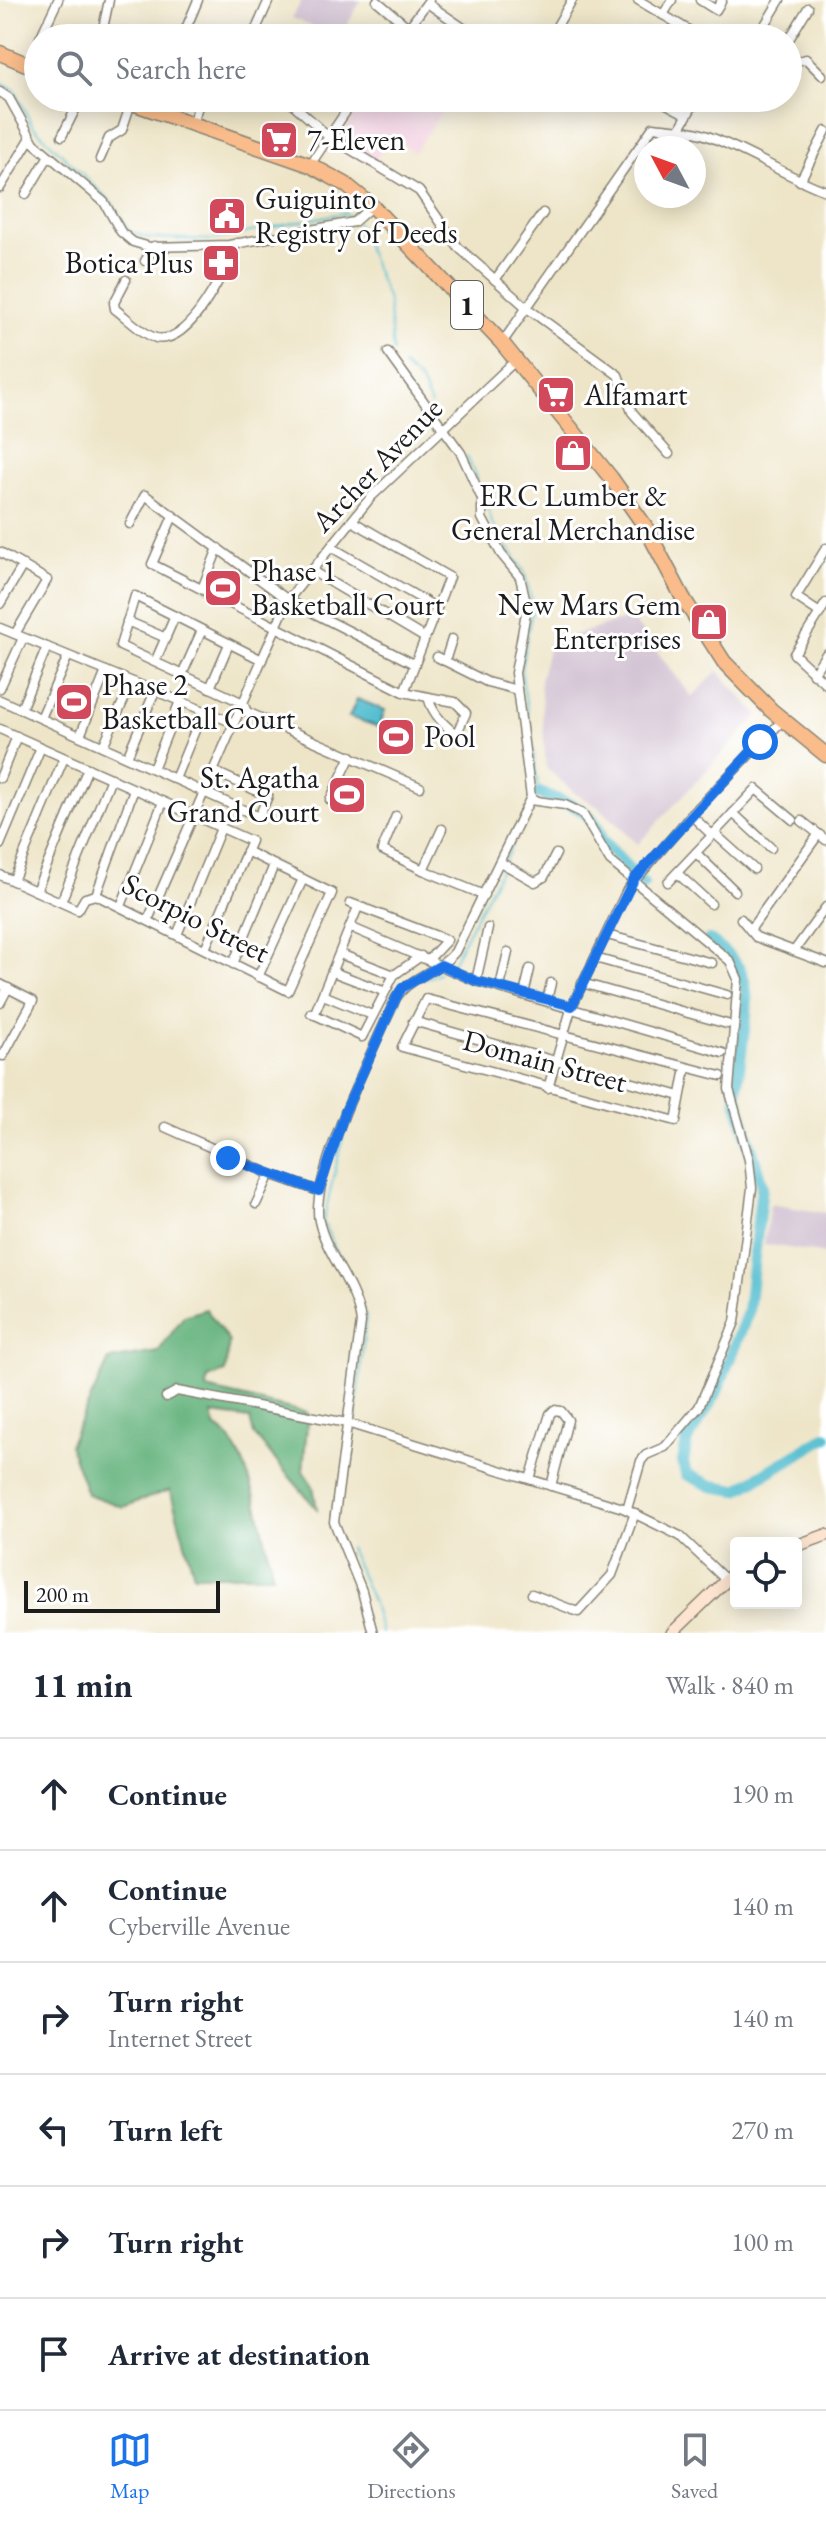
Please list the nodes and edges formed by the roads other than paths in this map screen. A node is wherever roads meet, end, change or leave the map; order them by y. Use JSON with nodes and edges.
{"nodes":[{"id":1,"x":58,"y":0,"type":"edge"},
{"id":2,"x":109,"y":0,"type":"edge"},
{"id":3,"x":198,"y":0,"type":"edge"},
{"id":4,"x":269,"y":0,"type":"edge"},
{"id":5,"x":572,"y":0,"type":"edge"},
{"id":6,"x":638,"y":0,"type":"edge"},
{"id":7,"x":672,"y":0,"type":"edge"},
{"id":8,"x":700,"y":0,"type":"edge"},
{"id":9,"x":722,"y":0,"type":"edge"},
{"id":10,"x":780,"y":0,"type":"edge"},
{"id":11,"x":377,"y":1,"type":"edge"},
{"id":12,"x":428,"y":2,"type":"edge"},
{"id":13,"x":808,"y":8,"type":"dead end"},
{"id":14,"x":663,"y":15,"type":"junction"},
{"id":15,"x":47,"y":24,"type":"edge"},
{"id":16,"x":104,"y":24,"type":"edge"},
{"id":17,"x":188,"y":24,"type":"edge"},
{"id":18,"x":258,"y":24,"type":"edge"},
{"id":19,"x":404,"y":24,"type":"edge"},
{"id":20,"x":412,"y":24,"type":"edge"},
{"id":21,"x":459,"y":24,"type":"edge"},
{"id":22,"x":558,"y":24,"type":"edge"},
{"id":23,"x":678,"y":24,"type":"edge"},
{"id":24,"x":765,"y":24,"type":"edge"},
{"id":25,"x":798,"y":24,"type":"edge"},
{"id":26,"x":0,"y":53,"type":"edge"},
{"id":27,"x":802,"y":60,"type":"edge"},
{"id":28,"x":24,"y":63,"type":"edge"},
{"id":29,"x":822,"y":75,"type":"dead end"},
{"id":30,"x":0,"y":92,"type":"edge"},
{"id":31,"x":74,"y":112,"type":"edge"},
{"id":32,"x":124,"y":112,"type":"edge"},
{"id":33,"x":158,"y":112,"type":"edge"},
{"id":34,"x":196,"y":112,"type":"edge"},
{"id":35,"x":302,"y":112,"type":"edge"},
{"id":36,"x":344,"y":112,"type":"edge"},
{"id":37,"x":681,"y":112,"type":"edge"},
{"id":38,"x":689,"y":112,"type":"edge"},
{"id":39,"x":687,"y":115,"type":"junction"},
{"id":40,"x":192,"y":124,"type":"junction"},
{"id":41,"x":679,"y":130,"type":"junction"},
{"id":42,"x":826,"y":131,"type":"edge"},
{"id":43,"x":327,"y":135,"type":"junction"},
{"id":44,"x":62,"y":136,"type":"dead end"},
{"id":45,"x":30,"y":139,"type":"junction"},
{"id":46,"x":48,"y":157,"type":"junction"},
{"id":47,"x":100,"y":159,"type":"dead end"},
{"id":48,"x":310,"y":165,"type":"junction"},
{"id":49,"x":800,"y":181,"type":"junction"},
{"id":50,"x":0,"y":188,"type":"edge"},
{"id":51,"x":826,"y":191,"type":"edge"},
{"id":52,"x":26,"y":194,"type":"dead end"},
{"id":53,"x":372,"y":206,"type":"junction"},
{"id":54,"x":543,"y":213,"type":"dead end"},
{"id":55,"x":237,"y":243,"type":"junction"},
{"id":56,"x":154,"y":246,"type":"junction"},
{"id":57,"x":145,"y":261,"type":"dead end"},
{"id":58,"x":126,"y":280,"type":"dead end"},
{"id":59,"x":495,"y":280,"type":"junction"},
{"id":60,"x":527,"y":308,"type":"junction"},
{"id":61,"x":502,"y":343,"type":"junction"},
{"id":62,"x":388,"y":352,"type":"dead end"},
{"id":63,"x":516,"y":360,"type":"junction"},
{"id":64,"x":442,"y":430,"type":"junction"},
{"id":65,"x":669,"y":454,"type":"dead end"},
{"id":66,"x":173,"y":516,"type":"junction"},
{"id":67,"x":352,"y":521,"type":"junction"},
{"id":68,"x":130,"y":524,"type":"dead end"},
{"id":69,"x":331,"y":547,"type":"junction"},
{"id":70,"x":218,"y":548,"type":"junction"},
{"id":71,"x":826,"y":548,"type":"edge"},
{"id":72,"x":0,"y":554,"type":"edge"},
{"id":73,"x":23,"y":565,"type":"junction"},
{"id":74,"x":312,"y":571,"type":"junction"},
{"id":75,"x":202,"y":589,"type":"junction"},
{"id":76,"x":288,"y":600,"type":"junction"},
{"id":77,"x":826,"y":603,"type":"edge"},
{"id":78,"x":0,"y":604,"type":"edge"},
{"id":79,"x":437,"y":608,"type":"junction"},
{"id":80,"x":820,"y":613,"type":"junction"},
{"id":81,"x":175,"y":616,"type":"junction"},
{"id":82,"x":127,"y":621,"type":"junction"},
{"id":83,"x":276,"y":627,"type":"junction"},
{"id":84,"x":0,"y":629,"type":"edge"},
{"id":85,"x":202,"y":630,"type":"junction"},
{"id":86,"x":19,"y":636,"type":"junction"},
{"id":87,"x":166,"y":638,"type":"junction"},
{"id":88,"x":425,"y":638,"type":"junction"},
{"id":89,"x":452,"y":639,"type":"dead end"},
{"id":90,"x":229,"y":644,"type":"junction"},
{"id":91,"x":47,"y":647,"type":"junction"},
{"id":92,"x":826,"y":654,"type":"edge"},
{"id":93,"x":68,"y":656,"type":"junction"},
{"id":94,"x":262,"y":660,"type":"junction"},
{"id":95,"x":155,"y":662,"type":"junction"},
{"id":96,"x":414,"y":664,"type":"junction"},
{"id":97,"x":106,"y":671,"type":"junction"},
{"id":98,"x":813,"y":674,"type":"junction"},
{"id":99,"x":182,"y":675,"type":"junction"},
{"id":100,"x":132,"y":682,"type":"junction"},
{"id":101,"x":826,"y":684,"type":"edge"},
{"id":102,"x":0,"y":688,"type":"edge"},
{"id":103,"x":210,"y":688,"type":"junction"},
{"id":104,"x":517,"y":690,"type":"junction"},
{"id":105,"x":155,"y":691,"type":"junction"},
{"id":106,"x":404,"y":692,"type":"junction"},
{"id":107,"x":428,"y":697,"type":"junction"},
{"id":108,"x":0,"y":700,"type":"edge"},
{"id":109,"x":180,"y":701,"type":"junction"},
{"id":110,"x":243,"y":703,"type":"junction"},
{"id":111,"x":21,"y":709,"type":"junction"},
{"id":112,"x":203,"y":711,"type":"junction"},
{"id":113,"x":41,"y":718,"type":"junction"},
{"id":114,"x":783,"y":720,"type":"junction"},
{"id":115,"x":234,"y":723,"type":"junction"},
{"id":116,"x":0,"y":729,"type":"edge"},
{"id":117,"x":17,"y":736,"type":"junction"},
{"id":118,"x":80,"y":736,"type":"junction"},
{"id":119,"x":103,"y":746,"type":"junction"},
{"id":120,"x":41,"y":747,"type":"junction"},
{"id":121,"x":826,"y":755,"type":"edge"},
{"id":122,"x":351,"y":756,"type":"junction"},
{"id":123,"x":127,"y":757,"type":"junction"},
{"id":124,"x":64,"y":758,"type":"junction"},
{"id":125,"x":88,"y":768,"type":"junction"},
{"id":126,"x":153,"y":769,"type":"junction"},
{"id":127,"x":213,"y":771,"type":"junction"},
{"id":128,"x":0,"y":778,"type":"edge"},
{"id":129,"x":111,"y":778,"type":"junction"},
{"id":130,"x":175,"y":779,"type":"junction"},
{"id":131,"x":420,"y":787,"type":"dead end"},
{"id":132,"x":134,"y":789,"type":"junction"},
{"id":133,"x":204,"y":792,"type":"junction"},
{"id":134,"x":330,"y":800,"type":"dead end"},
{"id":135,"x":530,"y":800,"type":"junction"},
{"id":136,"x":163,"y":802,"type":"junction"},
{"id":137,"x":733,"y":813,"type":"junction"},
{"id":138,"x":194,"y":815,"type":"junction"},
{"id":139,"x":691,"y":815,"type":"junction"},
{"id":140,"x":396,"y":816,"type":"dead end"},
{"id":141,"x":221,"y":828,"type":"junction"},
{"id":142,"x":442,"y":829,"type":"dead end"},
{"id":143,"x":713,"y":834,"type":"junction"},
{"id":144,"x":822,"y":838,"type":"edge"},
{"id":145,"x":0,"y":845,"type":"edge"},
{"id":146,"x":771,"y":848,"type":"dead end"},
{"id":147,"x":246,"y":851,"type":"junction"},
{"id":148,"x":696,"y":853,"type":"junction"},
{"id":149,"x":556,"y":854,"type":"dead end"},
{"id":150,"x":502,"y":864,"type":"junction"},
{"id":151,"x":274,"y":865,"type":"junction"},
{"id":152,"x":754,"y":869,"type":"dead end"},
{"id":153,"x":423,"y":870,"type":"junction"},
{"id":154,"x":677,"y":873,"type":"junction"},
{"id":155,"x":0,"y":875,"type":"edge"},
{"id":156,"x":303,"y":879,"type":"junction"},
{"id":157,"x":13,"y":881,"type":"junction"},
{"id":158,"x":634,"y":881,"type":"junction"},
{"id":159,"x":668,"y":882,"type":"dead end"},
{"id":160,"x":36,"y":891,"type":"junction"},
{"id":161,"x":735,"y":891,"type":"dead end"},
{"id":162,"x":96,"y":895,"type":"junction"},
{"id":163,"x":484,"y":895,"type":"junction"},
{"id":164,"x":61,"y":902,"type":"junction"},
{"id":165,"x":711,"y":904,"type":"dead end"},
{"id":166,"x":121,"y":906,"type":"junction"},
{"id":167,"x":826,"y":907,"type":"edge"},
{"id":168,"x":741,"y":919,"type":"dead end"},
{"id":169,"x":148,"y":920,"type":"junction"},
{"id":170,"x":350,"y":927,"type":"junction"},
{"id":171,"x":488,"y":928,"type":"dead end"},
{"id":172,"x":750,"y":930,"type":"junction"},
{"id":173,"x":177,"y":935,"type":"junction"},
{"id":174,"x":607,"y":935,"type":"junction"},
{"id":175,"x":205,"y":949,"type":"junction"},
{"id":176,"x":794,"y":951,"type":"junction"},
{"id":177,"x":508,"y":952,"type":"dead end"},
{"id":178,"x":340,"y":954,"type":"junction"},
{"id":179,"x":425,"y":958,"type":"junction"},
{"id":180,"x":595,"y":958,"type":"junction"},
{"id":181,"x":712,"y":963,"type":"dead end"},
{"id":182,"x":826,"y":963,"type":"edge"},
{"id":183,"x":233,"y":964,"type":"junction"},
{"id":184,"x":441,"y":965,"type":"junction"},
{"id":185,"x":530,"y":969,"type":"dead end"},
{"id":186,"x":333,"y":972,"type":"junction"},
{"id":187,"x":394,"y":975,"type":"junction"},
{"id":188,"x":258,"y":977,"type":"junction"},
{"id":189,"x":476,"y":981,"type":"junction"},
{"id":190,"x":551,"y":983,"type":"dead end"},
{"id":191,"x":582,"y":983,"type":"junction"},
{"id":192,"x":4,"y":986,"type":"edge"},
{"id":193,"x":500,"y":987,"type":"junction"},
{"id":194,"x":383,"y":991,"type":"junction"},
{"id":195,"x":524,"y":994,"type":"junction"},
{"id":196,"x":323,"y":995,"type":"junction"},
{"id":197,"x":727,"y":995,"type":"dead end"},
{"id":198,"x":547,"y":1000,"type":"junction"},
{"id":199,"x":0,"y":1003,"type":"edge"},
{"id":200,"x":572,"y":1006,"type":"junction"},
{"id":201,"x":372,"y":1015,"type":"junction"},
{"id":202,"x":413,"y":1021,"type":"junction"},
{"id":203,"x":727,"y":1024,"type":"dead end"},
{"id":204,"x":563,"y":1033,"type":"junction"},
{"id":205,"x":723,"y":1053,"type":"dead end"},
{"id":206,"x":1,"y":1055,"type":"edge"},
{"id":207,"x":554,"y":1061,"type":"junction"},
{"id":208,"x":686,"y":1068,"type":"junction"},
{"id":209,"x":721,"y":1076,"type":"dead end"},
{"id":210,"x":548,"y":1088,"type":"junction"},
{"id":211,"x":680,"y":1096,"type":"junction"},
{"id":212,"x":165,"y":1127,"type":"dead end"},
{"id":213,"x":270,"y":1174,"type":"junction"},
{"id":214,"x":319,"y":1191,"type":"junction"},
{"id":215,"x":256,"y":1204,"type":"dead end"},
{"id":216,"x":166,"y":1397,"type":"dead end"},
{"id":217,"x":347,"y":1423,"type":"junction"},
{"id":218,"x":530,"y":1479,"type":"junction"},
{"id":219,"x":551,"y":1486,"type":"junction"},
{"id":220,"x":631,"y":1511,"type":"junction"},
{"id":221,"x":826,"y":1535,"type":"edge"},
{"id":222,"x":802,"y":1544,"type":"edge"},
{"id":223,"x":730,"y":1576,"type":"edge"},
{"id":224,"x":726,"y":1580,"type":"junction"},
{"id":225,"x":532,"y":1594,"type":"dead end"},
{"id":226,"x":578,"y":1612,"type":"junction"},
{"id":227,"x":571,"y":1623,"type":"dead end"},
{"id":228,"x":373,"y":1633,"type":"edge"},
{"id":229,"x":672,"y":1633,"type":"edge"}],
"edges":[{"from":1,"to":15,"type":"street"},
{"from":2,"to":16,"type":"street"},
{"from":3,"to":17,"type":"street"},
{"from":4,"to":18,"type":"street"},
{"from":5,"to":22,"type":"street"},
{"from":6,"to":14,"type":"street"},
{"from":7,"to":14,"type":"street"},
{"from":8,"to":9,"type":"street"},
{"from":10,"to":24,"type":"street"},
{"from":11,"to":19,"type":"street"},
{"from":12,"to":20,"type":"street"},
{"from":12,"to":21,"type":"street"},
{"from":13,"to":25,"type":"street"},
{"from":14,"to":23,"type":"street"},
{"from":26,"to":28,"type":"highway"},
{"from":27,"to":29,"type":"street"},
{"from":30,"to":45,"type":"street"},
{"from":31,"to":44,"type":"street"},
{"from":32,"to":47,"type":"street"},
{"from":33,"to":40,"type":"highway","number":"1"},
{"from":34,"to":40,"type":"street"},
{"from":35,"to":43,"type":"street"},
{"from":36,"to":43,"type":"street"},
{"from":37,"to":39,"type":"street"},
{"from":38,"to":39,"type":"street"},
{"from":39,"to":41,"type":"street"},
{"from":40,"to":48,"type":"highway","number":"1"},
{"from":41,"to":49,"type":"street"},
{"from":41,"to":60,"type":"street"},
{"from":42,"to":49,"type":"street"},
{"from":43,"to":48,"type":"street"},
{"from":43,"to":59,"type":"street"},
{"from":45,"to":46,"type":"street"},
{"from":45,"to":50,"type":"street"},
{"from":46,"to":52,"type":"street"},
{"from":46,"to":56,"type":"street"},
{"from":48,"to":53,"type":"highway","number":"1"},
{"from":49,"to":51,"type":"street"},
{"from":53,"to":55,"type":"street"},
{"from":53,"to":61,"type":"highway","number":"1"},
{"from":54,"to":59,"type":"street"},
{"from":55,"to":56,"type":"street"},
{"from":55,"to":58,"type":"street"},
{"from":56,"to":57,"type":"street"},
{"from":59,"to":60,"type":"street"},
{"from":60,"to":61,"type":"street"},
{"from":60,"to":65,"type":"street"},
{"from":61,"to":63,"type":"highway","number":"1"},
{"from":62,"to":64,"type":"street"},
{"from":63,"to":64,"type":"street","name":"Archer Avenue"},
{"from":63,"to":114,"type":"highway","number":"1"},
{"from":64,"to":67,"type":"street","name":"Archer Avenue"},
{"from":64,"to":104,"type":"street"},
{"from":66,"to":68,"type":"street"},
{"from":66,"to":70,"type":"street"},
{"from":66,"to":75,"type":"street"},
{"from":67,"to":69,"type":"street","name":"Archer Avenue"},
{"from":67,"to":79,"type":"street"},
{"from":69,"to":74,"type":"street","name":"Archer Avenue"},
{"from":69,"to":79,"type":"street"},
{"from":70,"to":75,"type":"street"},
{"from":70,"to":76,"type":"street"},
{"from":71,"to":80,"type":"street"},
{"from":72,"to":73,"type":"street"},
{"from":73,"to":78,"type":"street"},
{"from":73,"to":86,"type":"street"},
{"from":74,"to":76,"type":"street","name":"Archer Avenue"},
{"from":74,"to":88,"type":"street"},
{"from":75,"to":83,"type":"street"},
{"from":76,"to":83,"type":"street","name":"Archer Avenue"},
{"from":76,"to":96,"type":"street"},
{"from":77,"to":80,"type":"street"},
{"from":79,"to":88,"type":"street"},
{"from":80,"to":98,"type":"street"},
{"from":81,"to":82,"type":"street"},
{"from":81,"to":85,"type":"street"},
{"from":81,"to":87,"type":"street"},
{"from":82,"to":87,"type":"street"},
{"from":82,"to":95,"type":"street"},
{"from":83,"to":94,"type":"street","name":"Archer Avenue"},
{"from":83,"to":106,"type":"street"},
{"from":84,"to":86,"type":"street"},
{"from":85,"to":90,"type":"street"},
{"from":85,"to":99,"type":"street"},
{"from":86,"to":91,"type":"street"},
{"from":86,"to":102,"type":"street"},
{"from":87,"to":95,"type":"street"},
{"from":88,"to":96,"type":"street"},
{"from":89,"to":104,"type":"street"},
{"from":90,"to":94,"type":"street"},
{"from":90,"to":103,"type":"street"},
{"from":91,"to":93,"type":"street"},
{"from":91,"to":111,"type":"street"},
{"from":92,"to":98,"type":"street"},
{"from":93,"to":97,"type":"street"},
{"from":93,"to":113,"type":"street"},
{"from":94,"to":110,"type":"street","name":"Archer Avenue"},
{"from":95,"to":99,"type":"street"},
{"from":96,"to":106,"type":"street"},
{"from":97,"to":100,"type":"street"},
{"from":97,"to":118,"type":"street"},
{"from":98,"to":101,"type":"street"},
{"from":99,"to":103,"type":"street"},
{"from":100,"to":105,"type":"street"},
{"from":100,"to":119,"type":"street"},
{"from":103,"to":110,"type":"street"},
{"from":104,"to":135,"type":"street"},
{"from":105,"to":109,"type":"street"},
{"from":105,"to":123,"type":"street"},
{"from":106,"to":107,"type":"street"},
{"from":107,"to":107,"type":"street"},
{"from":108,"to":111,"type":"street"},
{"from":109,"to":112,"type":"street"},
{"from":109,"to":126,"type":"street"},
{"from":110,"to":115,"type":"street","name":"Archer Avenue"},
{"from":110,"to":122,"type":"street"},
{"from":111,"to":113,"type":"street"},
{"from":112,"to":115,"type":"street"},
{"from":112,"to":130,"type":"street"},
{"from":113,"to":118,"type":"street"},
{"from":114,"to":121,"type":"highway","number":"1"},
{"from":114,"to":139,"type":"street"},
{"from":115,"to":127,"type":"street","name":"Archer Avenue"},
{"from":116,"to":117,"type":"street"},
{"from":117,"to":120,"type":"street"},
{"from":117,"to":128,"type":"street"},
{"from":118,"to":119,"type":"street"},
{"from":119,"to":123,"type":"street"},
{"from":120,"to":124,"type":"street"},
{"from":120,"to":145,"type":"street"},
{"from":122,"to":131,"type":"street"},
{"from":122,"to":134,"type":"street"},
{"from":123,"to":126,"type":"street"},
{"from":124,"to":125,"type":"street"},
{"from":124,"to":157,"type":"street"},
{"from":125,"to":129,"type":"street"},
{"from":125,"to":160,"type":"street"},
{"from":126,"to":130,"type":"street"},
{"from":127,"to":133,"type":"street","name":"Archer Avenue"},
{"from":127,"to":133,"type":"street"},
{"from":129,"to":132,"type":"street"},
{"from":129,"to":164,"type":"street"},
{"from":130,"to":133,"type":"street"},
{"from":132,"to":136,"type":"street"},
{"from":132,"to":162,"type":"street"},
{"from":133,"to":138,"type":"street","name":"Archer Avenue"},
{"from":135,"to":150,"type":"street"},
{"from":135,"to":158,"type":"street"},
{"from":136,"to":138,"type":"street"},
{"from":136,"to":166,"type":"street"},
{"from":137,"to":143,"type":"street"},
{"from":137,"to":144,"type":"street"},
{"from":137,"to":146,"type":"street"},
{"from":138,"to":141,"type":"street"},
{"from":138,"to":169,"type":"street","name":"Archer Avenue"},
{"from":139,"to":143,"type":"street"},
{"from":139,"to":158,"type":"street"},
{"from":140,"to":153,"type":"street"},
{"from":141,"to":147,"type":"street"},
{"from":141,"to":173,"type":"street"},
{"from":142,"to":153,"type":"street"},
{"from":143,"to":148,"type":"street"},
{"from":143,"to":152,"type":"street"},
{"from":144,"to":172,"type":"street"},
{"from":147,"to":151,"type":"street"},
{"from":147,"to":175,"type":"street"},
{"from":148,"to":154,"type":"street"},
{"from":148,"to":161,"type":"street"},
{"from":149,"to":150,"type":"street"},
{"from":150,"to":163,"type":"street"},
{"from":151,"to":156,"type":"street"},
{"from":151,"to":183,"type":"street"},
{"from":153,"to":163,"type":"street"},
{"from":154,"to":159,"type":"street"},
{"from":154,"to":165,"type":"street"},
{"from":155,"to":157,"type":"street"},
{"from":156,"to":188,"type":"street"},
{"from":156,"to":188,"type":"street","name":"Scorpio Street"},
{"from":157,"to":160,"type":"street"},
{"from":158,"to":174,"type":"street"},
{"from":158,"to":220,"type":"street"},
{"from":160,"to":164,"type":"street"},
{"from":162,"to":164,"type":"street","name":"Scorpio Street"},
{"from":162,"to":166,"type":"street","name":"Scorpio Street"},
{"from":163,"to":184,"type":"street"},
{"from":166,"to":169,"type":"street","name":"Scorpio Street"},
{"from":167,"to":176,"type":"street"},
{"from":168,"to":172,"type":"street"},
{"from":169,"to":173,"type":"street","name":"Scorpio Street"},
{"from":170,"to":178,"type":"street"},
{"from":170,"to":179,"type":"street"},
{"from":170,"to":179,"type":"street"},
{"from":171,"to":189,"type":"street"},
{"from":172,"to":176,"type":"street"},
{"from":173,"to":175,"type":"street","name":"Scorpio Street"},
{"from":174,"to":180,"type":"street"},
{"from":174,"to":181,"type":"street"},
{"from":175,"to":183,"type":"street","name":"Scorpio Street"},
{"from":176,"to":182,"type":"street"},
{"from":177,"to":193,"type":"street"},
{"from":178,"to":186,"type":"street"},
{"from":178,"to":187,"type":"street"},
{"from":179,"to":184,"type":"street"},
{"from":179,"to":187,"type":"street"},
{"from":180,"to":191,"type":"street"},
{"from":180,"to":197,"type":"street"},
{"from":183,"to":188,"type":"street","name":"Scorpio Street"},
{"from":184,"to":189,"type":"street"},
{"from":184,"to":214,"type":"street"},
{"from":185,"to":195,"type":"street"},
{"from":186,"to":194,"type":"street"},
{"from":186,"to":196,"type":"street"},
{"from":187,"to":194,"type":"street"},
{"from":189,"to":193,"type":"street"},
{"from":190,"to":198,"type":"street"},
{"from":191,"to":200,"type":"street"},
{"from":191,"to":203,"type":"street"},
{"from":192,"to":199,"type":"street"},
{"from":192,"to":206,"type":"street"},
{"from":193,"to":195,"type":"street"},
{"from":194,"to":201,"type":"street"},
{"from":195,"to":198,"type":"street"},
{"from":196,"to":201,"type":"street"},
{"from":196,"to":201,"type":"street"},
{"from":198,"to":200,"type":"street"},
{"from":200,"to":204,"type":"street"},
{"from":200,"to":205,"type":"street"},
{"from":202,"to":204,"type":"street"},
{"from":202,"to":207,"type":"street"},
{"from":202,"to":210,"type":"street","name":"Domain Street"},
{"from":204,"to":207,"type":"street"},
{"from":204,"to":208,"type":"street"},
{"from":207,"to":210,"type":"street"},
{"from":207,"to":211,"type":"street"},
{"from":208,"to":209,"type":"street"},
{"from":208,"to":211,"type":"street"},
{"from":210,"to":211,"type":"street","name":"Domain Street"},
{"from":212,"to":213,"type":"street"},
{"from":213,"to":214,"type":"street"},
{"from":213,"to":215,"type":"street"},
{"from":214,"to":217,"type":"street"},
{"from":216,"to":217,"type":"street"},
{"from":217,"to":218,"type":"street"},
{"from":217,"to":228,"type":"street"},
{"from":218,"to":219,"type":"street"},
{"from":218,"to":219,"type":"street"},
{"from":219,"to":220,"type":"street"},
{"from":220,"to":224,"type":"street"},
{"from":220,"to":226,"type":"street"},
{"from":221,"to":222,"type":"street"},
{"from":223,"to":224,"type":"street"},
{"from":224,"to":229,"type":"street"},
{"from":225,"to":226,"type":"street"},
{"from":226,"to":227,"type":"street"}]}
